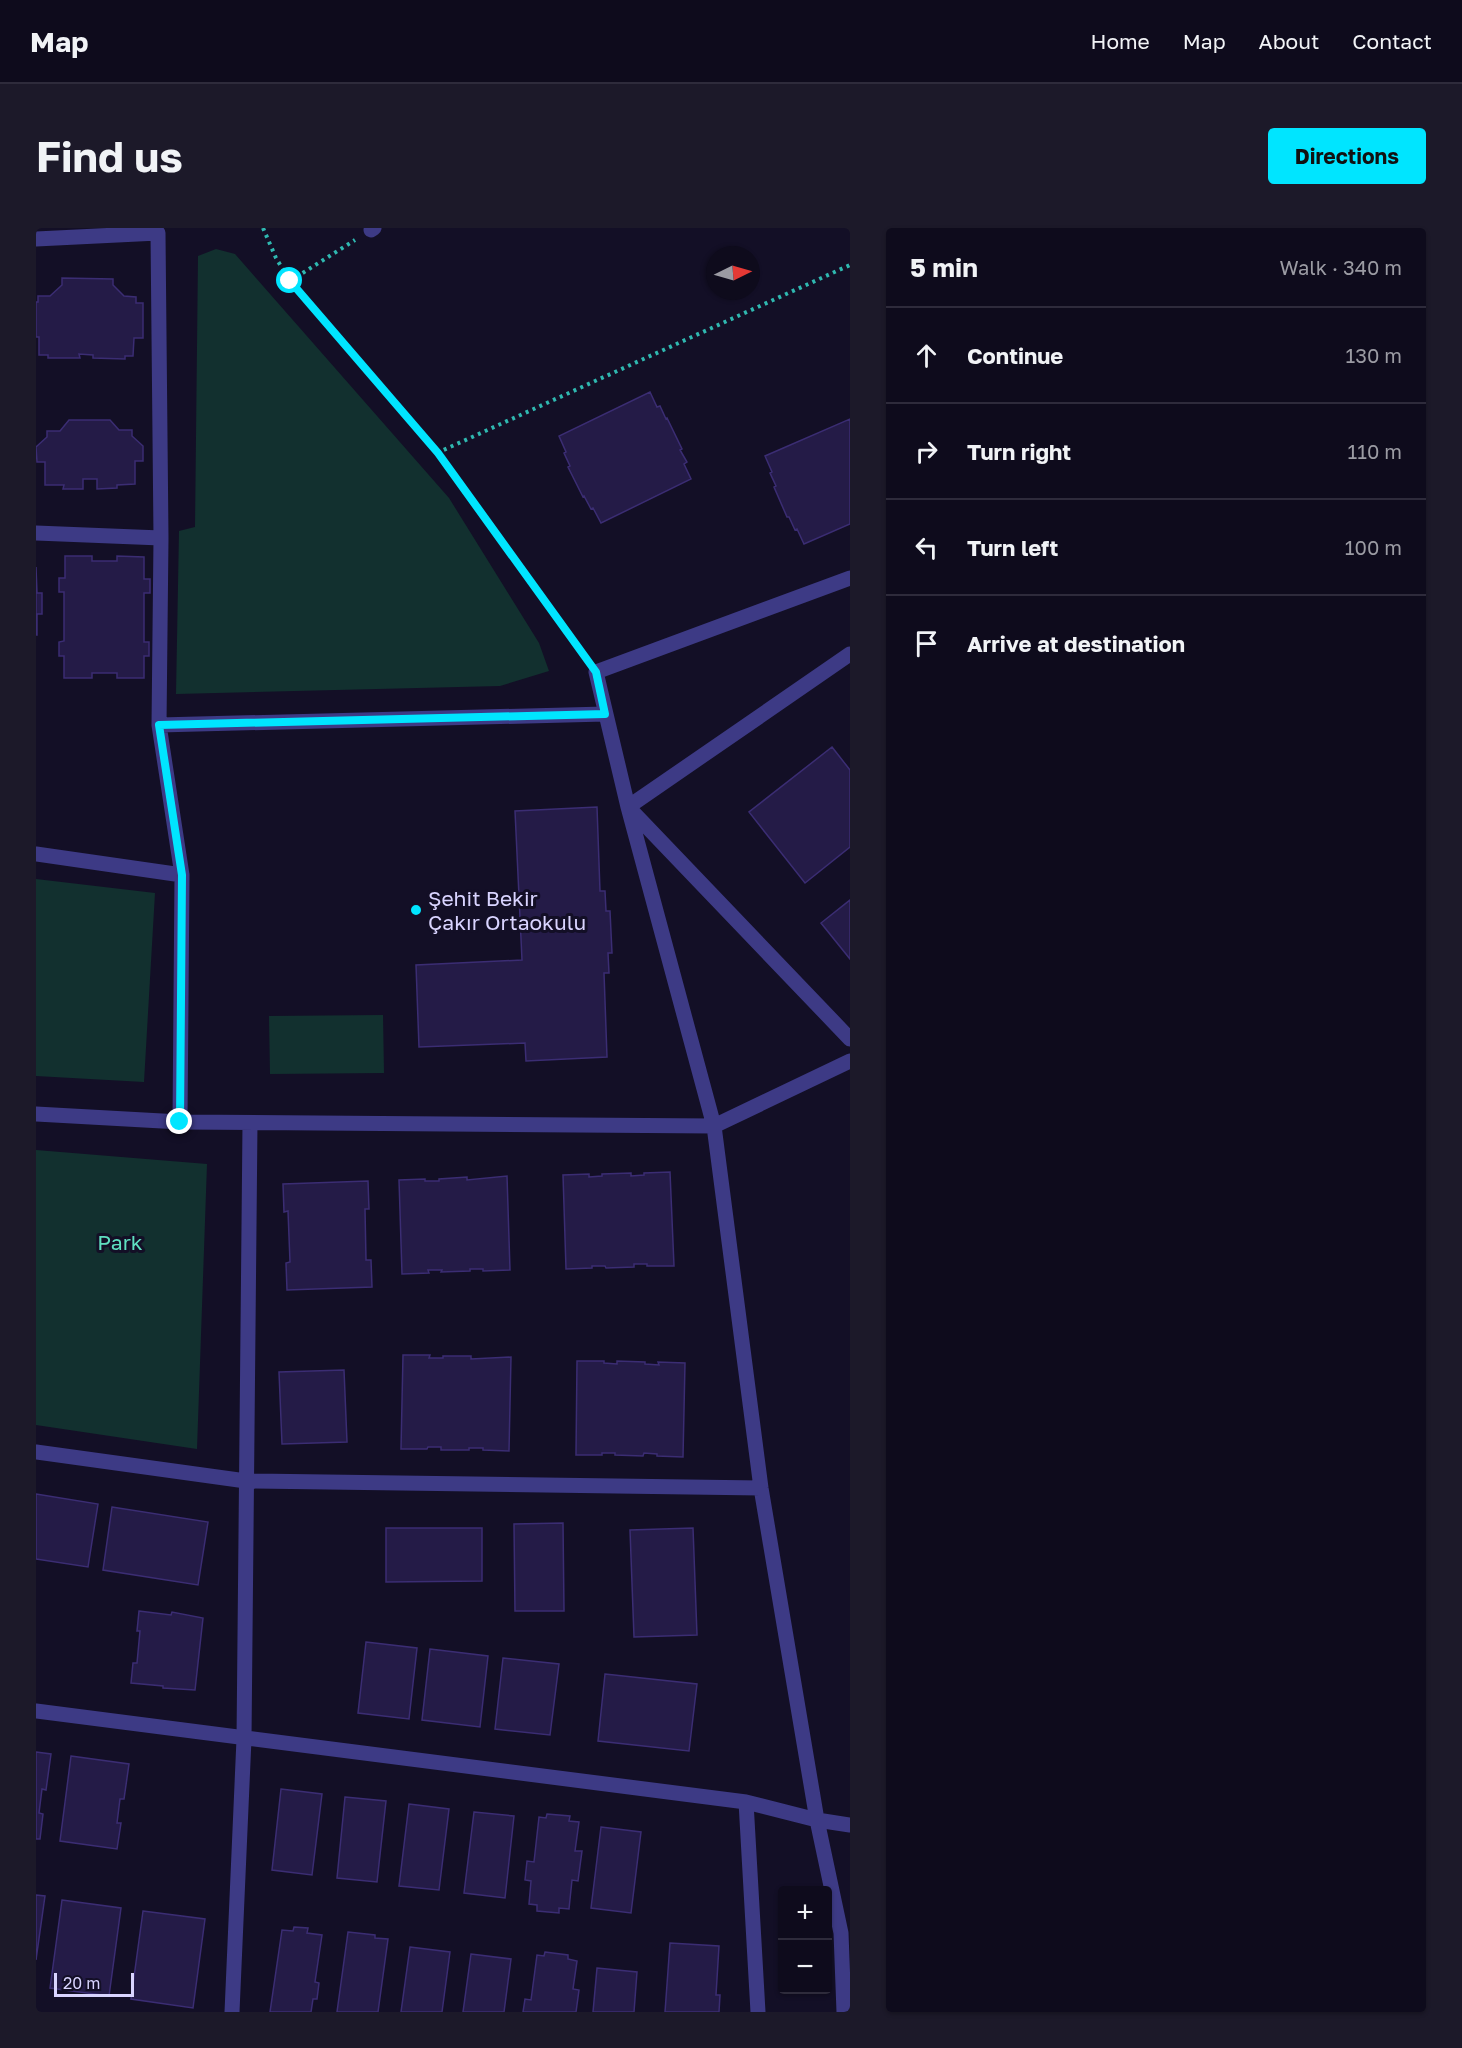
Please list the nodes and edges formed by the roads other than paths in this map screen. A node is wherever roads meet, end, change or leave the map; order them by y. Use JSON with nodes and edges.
{"nodes":[{"id":1,"x":36,"y":239,"type":"edge"},
{"id":2,"x":36,"y":534,"type":"edge"},
{"id":3,"x":161,"y":538,"type":"junction"},
{"id":4,"x":850,"y":578,"type":"edge"},
{"id":5,"x":850,"y":654,"type":"edge"},
{"id":6,"x":605,"y":714,"type":"junction"},
{"id":7,"x":159,"y":725,"type":"junction"},
{"id":8,"x":628,"y":807,"type":"junction"},
{"id":9,"x":36,"y":854,"type":"edge"},
{"id":10,"x":182,"y":875,"type":"junction"},
{"id":11,"x":850,"y":1039,"type":"edge"},
{"id":12,"x":850,"y":1061,"type":"edge"},
{"id":13,"x":36,"y":1114,"type":"edge"},
{"id":14,"x":180,"y":1122,"type":"junction"},
{"id":15,"x":250,"y":1123,"type":"junction"},
{"id":16,"x":714,"y":1126,"type":"junction"},
{"id":17,"x":36,"y":1452,"type":"edge"},
{"id":18,"x":246,"y":1481,"type":"junction"},
{"id":19,"x":761,"y":1488,"type":"junction"},
{"id":20,"x":36,"y":1711,"type":"edge"},
{"id":21,"x":244,"y":1738,"type":"junction"},
{"id":22,"x":746,"y":1802,"type":"junction"},
{"id":23,"x":817,"y":1820,"type":"junction"},
{"id":24,"x":850,"y":1825,"type":"edge"},
{"id":25,"x":841,"y":1933,"type":"junction"},
{"id":26,"x":850,"y":1950,"type":"edge"},
{"id":27,"x":232,"y":2012,"type":"edge"},
{"id":28,"x":758,"y":2012,"type":"edge"},
{"id":29,"x":844,"y":2012,"type":"edge"}],
"edges":[{"from":1,"to":3,"type":"street"},
{"from":2,"to":3,"type":"street"},
{"from":3,"to":7,"type":"street"},
{"from":4,"to":6,"type":"street"},
{"from":5,"to":8,"type":"street"},
{"from":6,"to":7,"type":"street"},
{"from":6,"to":8,"type":"street"},
{"from":7,"to":10,"type":"street"},
{"from":8,"to":11,"type":"street"},
{"from":8,"to":16,"type":"street"},
{"from":9,"to":10,"type":"street"},
{"from":10,"to":14,"type":"street"},
{"from":12,"to":16,"type":"street"},
{"from":13,"to":14,"type":"street"},
{"from":14,"to":15,"type":"street"},
{"from":15,"to":16,"type":"street"},
{"from":15,"to":18,"type":"street"},
{"from":16,"to":19,"type":"street"},
{"from":17,"to":18,"type":"street"},
{"from":18,"to":19,"type":"street"},
{"from":18,"to":21,"type":"street"},
{"from":19,"to":23,"type":"street"},
{"from":20,"to":21,"type":"street"},
{"from":21,"to":22,"type":"street"},
{"from":21,"to":27,"type":"street"},
{"from":22,"to":23,"type":"street"},
{"from":22,"to":28,"type":"street"},
{"from":23,"to":24,"type":"street"},
{"from":23,"to":25,"type":"street"},
{"from":25,"to":26,"type":"street"},
{"from":25,"to":29,"type":"street"}]}
